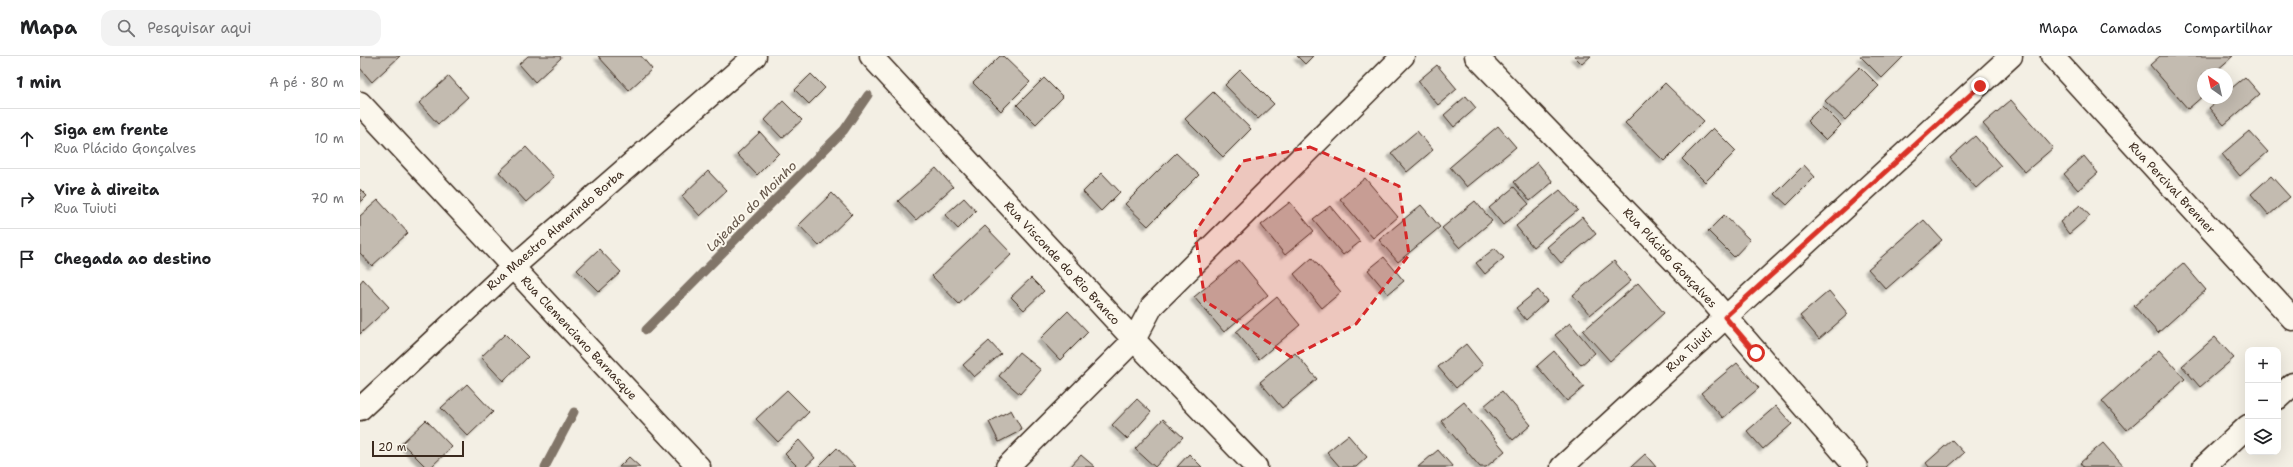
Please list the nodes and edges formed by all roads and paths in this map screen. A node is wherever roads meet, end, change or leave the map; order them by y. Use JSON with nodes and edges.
{"nodes":[{"id":1,"x":755,"y":56,"type":"edge"},
{"id":2,"x":871,"y":56,"type":"edge"},
{"id":3,"x":1403,"y":56,"type":"edge"},
{"id":4,"x":1476,"y":56,"type":"edge"},
{"id":5,"x":2011,"y":56,"type":"edge"},
{"id":6,"x":2052,"y":56,"type":"edge"},
{"id":7,"x":360,"y":103,"type":"edge"},
{"id":8,"x":513,"y":267,"type":"junction"},
{"id":9,"x":1725,"y":317,"type":"junction"},
{"id":10,"x":2293,"y":319,"type":"edge"},
{"id":11,"x":1134,"y":340,"type":"junction"},
{"id":12,"x":2293,"y":384,"type":"edge"},
{"id":13,"x":2281,"y":395,"type":"edge"},
{"id":14,"x":360,"y":409,"type":"edge"},
{"id":15,"x":2245,"y":429,"type":"edge"},
{"id":16,"x":699,"y":467,"type":"edge"},
{"id":17,"x":1007,"y":467,"type":"edge"},
{"id":18,"x":1256,"y":467,"type":"edge"},
{"id":19,"x":1562,"y":467,"type":"edge"},
{"id":20,"x":1856,"y":467,"type":"edge"},
{"id":21,"x":2204,"y":467,"type":"edge"}],
"edges":[{"from":1,"to":8,"type":"street","name":"Rua Maestro Almerindo Borba"},
{"from":2,"to":11,"type":"street","name":"Rua Visconde do Rio Branco"},
{"from":3,"to":11,"type":"street"},
{"from":4,"to":9,"type":"street","name":"Rua Plácido Gonçalves"},
{"from":5,"to":9,"type":"street","name":"Rua Tuiuti"},
{"from":6,"to":10,"type":"street","name":"Rua Percival Brenner"},
{"from":7,"to":8,"type":"street","name":"Rua Clemenciano Barnasque"},
{"from":8,"to":14,"type":"street","name":"Rua Maestro Almerindo Borba"},
{"from":8,"to":16,"type":"street","name":"Rua Clemenciano Barnasque"},
{"from":9,"to":19,"type":"street","name":"Rua Tuiuti"},
{"from":9,"to":20,"type":"street","name":"Rua Plácido Gonçalves"},
{"from":11,"to":17,"type":"street"},
{"from":11,"to":18,"type":"street","name":"Rua Visconde do Rio Branco"},
{"from":12,"to":13,"type":"street"},
{"from":15,"to":21,"type":"street"}]}
